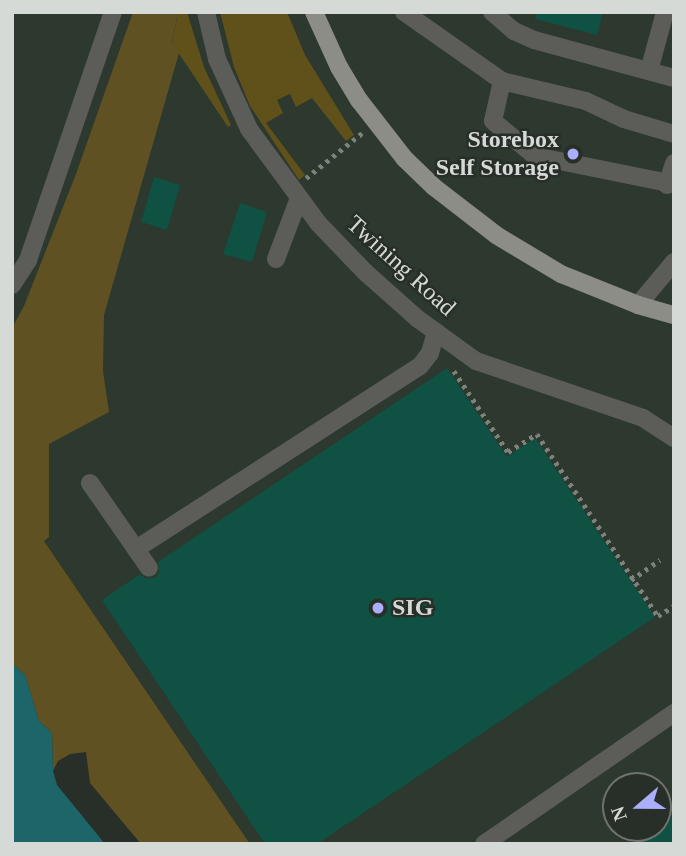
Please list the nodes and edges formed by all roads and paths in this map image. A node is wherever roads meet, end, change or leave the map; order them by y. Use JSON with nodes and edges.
{"nodes":[{"id":1,"x":113,"y":12,"type":"edge"},
{"id":2,"x":206,"y":12,"type":"edge"},
{"id":3,"x":314,"y":12,"type":"edge"},
{"id":4,"x":404,"y":12,"type":"edge"},
{"id":5,"x":492,"y":12,"type":"edge"},
{"id":6,"x":665,"y":12,"type":"edge"},
{"id":7,"x":649,"y":71,"type":"junction"},
{"id":8,"x":674,"y":78,"type":"edge"},
{"id":9,"x":502,"y":81,"type":"junction"},
{"id":10,"x":375,"y":122,"type":"junction"},
{"id":11,"x":674,"y":134,"type":"edge"},
{"id":12,"x":674,"y":163,"type":"edge"},
{"id":13,"x":672,"y":187,"type":"edge"},
{"id":14,"x":296,"y":194,"type":"junction"},
{"id":15,"x":276,"y":260,"type":"dead end"},
{"id":16,"x":674,"y":262,"type":"edge"},
{"id":17,"x":12,"y":285,"type":"edge"},
{"id":18,"x":638,"y":305,"type":"junction"},
{"id":19,"x":674,"y":315,"type":"edge"},
{"id":20,"x":436,"y":332,"type":"junction"},
{"id":21,"x":464,"y":354,"type":"junction"},
{"id":22,"x":674,"y":438,"type":"edge"},
{"id":23,"x":90,"y":482,"type":"dead end"},
{"id":24,"x":136,"y":549,"type":"junction"},
{"id":25,"x":660,"y":560,"type":"dead end"},
{"id":26,"x":149,"y":568,"type":"dead end"},
{"id":27,"x":632,"y":579,"type":"junction"},
{"id":28,"x":674,"y":606,"type":"edge"},
{"id":29,"x":674,"y":713,"type":"edge"},
{"id":30,"x":484,"y":844,"type":"edge"}],
"edges":[{"from":1,"to":17,"type":"street"},
{"from":2,"to":14,"type":"street","name":"Twining Road"},
{"from":3,"to":10,"type":"main road"},
{"from":4,"to":9,"type":"street"},
{"from":5,"to":7,"type":"street"},
{"from":6,"to":7,"type":"street"},
{"from":7,"to":8,"type":"street"},
{"from":9,"to":11,"type":"street"},
{"from":9,"to":13,"type":"street"},
{"from":10,"to":14,"type":"path"},
{"from":10,"to":18,"type":"main road"},
{"from":12,"to":13,"type":"street"},
{"from":14,"to":15,"type":"street"},
{"from":14,"to":20,"type":"street","name":"Twining Road"},
{"from":16,"to":18,"type":"street"},
{"from":18,"to":19,"type":"main road"},
{"from":20,"to":21,"type":"street","name":"Twining Road"},
{"from":20,"to":24,"type":"street"},
{"from":21,"to":22,"type":"street","name":"Twining Road"},
{"from":21,"to":27,"type":"path"},
{"from":23,"to":24,"type":"street"},
{"from":24,"to":26,"type":"street"},
{"from":25,"to":27,"type":"path"},
{"from":27,"to":28,"type":"path"},
{"from":29,"to":30,"type":"street"}]}
